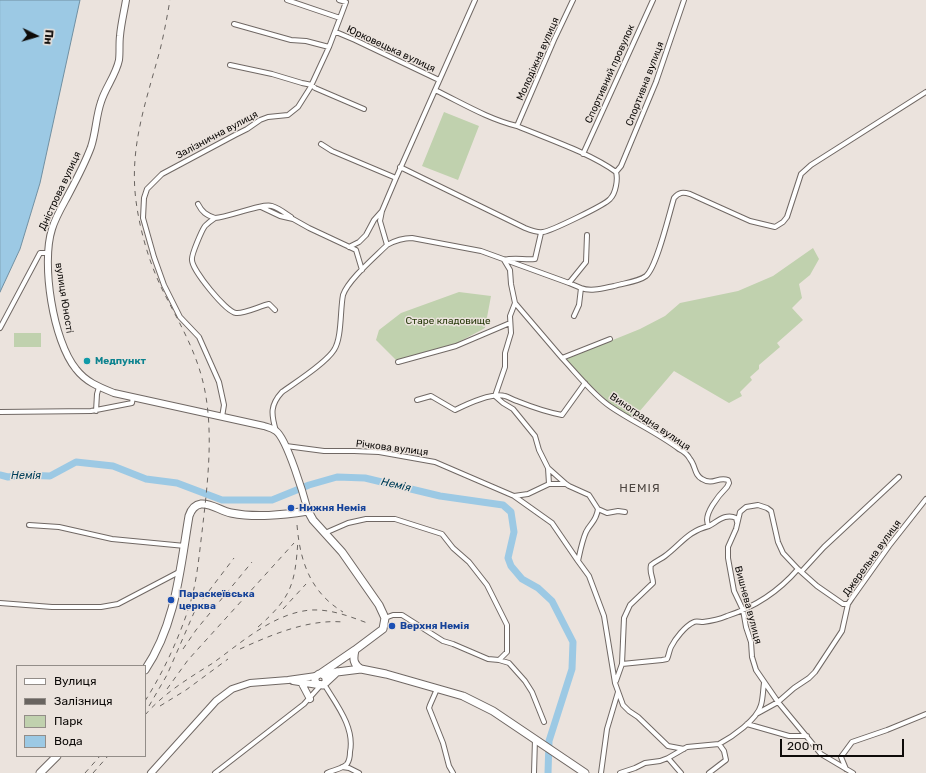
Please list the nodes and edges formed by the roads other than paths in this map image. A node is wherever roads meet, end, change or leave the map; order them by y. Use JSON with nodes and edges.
{"nodes":[{"id":1,"x":126,"y":0,"type":"edge"},
{"id":2,"x":287,"y":0,"type":"edge"},
{"id":3,"x":339,"y":0,"type":"edge"},
{"id":4,"x":475,"y":0,"type":"edge"},
{"id":5,"x":573,"y":0,"type":"edge"},
{"id":6,"x":653,"y":0,"type":"edge"},
{"id":7,"x":684,"y":0,"type":"edge"},
{"id":8,"x":347,"y":1,"type":"edge"},
{"id":9,"x":340,"y":18,"type":"junction"},
{"id":10,"x":234,"y":24,"type":"dead end"},
{"id":11,"x":336,"y":32,"type":"junction"},
{"id":12,"x":329,"y":47,"type":"junction"},
{"id":13,"x":230,"y":65,"type":"dead end"},
{"id":14,"x":439,"y":80,"type":"junction"},
{"id":15,"x":312,"y":85,"type":"junction"},
{"id":16,"x":435,"y":90,"type":"junction"},
{"id":17,"x":926,"y":92,"type":"edge"},
{"id":18,"x":364,"y":109,"type":"dead end"},
{"id":19,"x":517,"y":126,"type":"junction"},
{"id":20,"x":321,"y":144,"type":"dead end"},
{"id":21,"x":583,"y":154,"type":"junction"},
{"id":22,"x":400,"y":167,"type":"junction"},
{"id":23,"x":616,"y":172,"type":"junction"},
{"id":24,"x":396,"y":178,"type":"junction"},
{"id":25,"x":198,"y":204,"type":"dead end"},
{"id":26,"x":382,"y":211,"type":"junction"},
{"id":27,"x":215,"y":218,"type":"junction"},
{"id":28,"x":541,"y":233,"type":"junction"},
{"id":29,"x":588,"y":235,"type":"dead end"},
{"id":30,"x":387,"y":245,"type":"junction"},
{"id":31,"x":349,"y":246,"type":"junction"},
{"id":32,"x":48,"y":253,"type":"junction"},
{"id":33,"x":504,"y":260,"type":"junction"},
{"id":34,"x":362,"y":270,"type":"junction"},
{"id":35,"x":569,"y":283,"type":"junction"},
{"id":36,"x":581,"y":288,"type":"junction"},
{"id":37,"x":515,"y":303,"type":"junction"},
{"id":38,"x":275,"y":310,"type":"dead end"},
{"id":39,"x":574,"y":316,"type":"dead end"},
{"id":40,"x":510,"y":322,"type":"junction"},
{"id":41,"x":0,"y":328,"type":"edge"},
{"id":42,"x":610,"y":339,"type":"dead end"},
{"id":43,"x":562,"y":358,"type":"junction"},
{"id":44,"x":398,"y":362,"type":"dead end"},
{"id":45,"x":585,"y":383,"type":"junction"},
{"id":46,"x":99,"y":387,"type":"junction"},
{"id":47,"x":495,"y":396,"type":"junction"},
{"id":48,"x":133,"y":397,"type":"junction"},
{"id":49,"x":417,"y":400,"type":"dead end"},
{"id":50,"x":96,"y":410,"type":"junction"},
{"id":51,"x":0,"y":412,"type":"edge"},
{"id":52,"x":222,"y":416,"type":"junction"},
{"id":53,"x":276,"y":431,"type":"junction"},
{"id":54,"x":286,"y":446,"type":"junction"},
{"id":55,"x":548,"y":468,"type":"junction"},
{"id":56,"x":898,"y":477,"type":"dead end"},
{"id":57,"x":549,"y":484,"type":"junction"},
{"id":58,"x":566,"y":484,"type":"junction"},
{"id":59,"x":514,"y":496,"type":"junction"},
{"id":60,"x":926,"y":499,"type":"edge"},
{"id":61,"x":598,"y":509,"type":"junction"},
{"id":62,"x":308,"y":511,"type":"junction"},
{"id":63,"x":625,"y":512,"type":"dead end"},
{"id":64,"x":737,"y":523,"type":"junction"},
{"id":65,"x":29,"y":525,"type":"dead end"},
{"id":66,"x":709,"y":526,"type":"junction"},
{"id":67,"x":325,"y":533,"type":"junction"},
{"id":68,"x":184,"y":546,"type":"junction"},
{"id":69,"x":578,"y":561,"type":"junction"},
{"id":70,"x":800,"y":570,"type":"junction"},
{"id":71,"x":180,"y":572,"type":"junction"},
{"id":72,"x":0,"y":603,"type":"edge"},
{"id":73,"x":848,"y":604,"type":"junction"},
{"id":74,"x":743,"y":610,"type":"junction"},
{"id":75,"x":385,"y":618,"type":"junction"},
{"id":76,"x":355,"y":650,"type":"junction"},
{"id":77,"x":499,"y":660,"type":"junction"},
{"id":78,"x":622,"y":664,"type":"junction"},
{"id":79,"x":146,"y":669,"type":"edge"},
{"id":80,"x":361,"y":669,"type":"junction"},
{"id":81,"x":323,"y":679,"type":"junction"},
{"id":82,"x":288,"y":680,"type":"junction"},
{"id":83,"x":301,"y":682,"type":"junction"},
{"id":84,"x":615,"y":683,"type":"junction"},
{"id":85,"x":764,"y":683,"type":"junction"},
{"id":86,"x":437,"y":689,"type":"junction"},
{"id":87,"x":618,"y":692,"type":"junction"},
{"id":88,"x":310,"y":699,"type":"junction"},
{"id":89,"x":778,"y":702,"type":"junction"},
{"id":90,"x":758,"y":713,"type":"junction"},
{"id":91,"x":926,"y":714,"type":"edge"},
{"id":92,"x":544,"y":722,"type":"dead end"},
{"id":93,"x":747,"y":724,"type":"junction"},
{"id":94,"x":653,"y":731,"type":"joint"},
{"id":95,"x":807,"y":736,"type":"junction"},
{"id":96,"x":535,"y":739,"type":"junction"},
{"id":97,"x":719,"y":744,"type":"junction"},
{"id":98,"x":684,"y":749,"type":"junction"},
{"id":99,"x":57,"y":757,"type":"edge"},
{"id":100,"x":668,"y":758,"type":"junction"},
{"id":101,"x":342,"y":767,"type":"junction"},
{"id":102,"x":847,"y":770,"type":"junction"},
{"id":103,"x":40,"y":773,"type":"edge"},
{"id":104,"x":151,"y":773,"type":"edge"},
{"id":105,"x":215,"y":773,"type":"edge"},
{"id":106,"x":327,"y":773,"type":"edge"},
{"id":107,"x":360,"y":773,"type":"edge"},
{"id":108,"x":453,"y":773,"type":"edge"},
{"id":109,"x":534,"y":773,"type":"edge"},
{"id":110,"x":584,"y":773,"type":"edge"},
{"id":111,"x":601,"y":773,"type":"edge"},
{"id":112,"x":620,"y":773,"type":"edge"},
{"id":113,"x":681,"y":773,"type":"edge"},
{"id":114,"x":709,"y":773,"type":"edge"},
{"id":115,"x":852,"y":773,"type":"edge"}],
"edges":[{"from":1,"to":32,"type":"main road","name":"Дністрова вулиця"},
{"from":2,"to":9,"type":"street"},
{"from":3,"to":8,"type":"street","name":"Залізнична вулиця"},
{"from":4,"to":14,"type":"street","name":"Юрковецька вулиця"},
{"from":5,"to":19,"type":"street","name":"Молодіжна вулиця"},
{"from":6,"to":21,"type":"street","name":"Спортивний провулок"},
{"from":7,"to":23,"type":"street","name":"Спортивна вулиця"},
{"from":8,"to":9,"type":"street","name":"Залізнична вулиця"},
{"from":9,"to":11,"type":"street","name":"Залізнична вулиця"},
{"from":10,"to":12,"type":"street"},
{"from":11,"to":12,"type":"street","name":"Залізнична вулиця"},
{"from":11,"to":14,"type":"street","name":"Юрковецька вулиця"},
{"from":12,"to":15,"type":"street","name":"Залізнична вулиця"},
{"from":13,"to":15,"type":"street"},
{"from":14,"to":16,"type":"street","name":"Юрковецька вулиця"},
{"from":15,"to":18,"type":"street"},
{"from":15,"to":52,"type":"street","name":"Залізнична вулиця"},
{"from":16,"to":19,"type":"street"},
{"from":16,"to":22,"type":"street","name":"Юрковецька вулиця"},
{"from":17,"to":36,"type":"street"},
{"from":19,"to":21,"type":"street"},
{"from":20,"to":24,"type":"street"},
{"from":21,"to":23,"type":"street"},
{"from":22,"to":24,"type":"street","name":"Юрковецька вулиця"},
{"from":22,"to":28,"type":"street"},
{"from":23,"to":28,"type":"street","name":"Спортивна вулиця"},
{"from":24,"to":26,"type":"street","name":"Юрковецька вулиця"},
{"from":25,"to":27,"type":"street"},
{"from":26,"to":30,"type":"street","name":"Юрковецька вулиця"},
{"from":26,"to":31,"type":"street","name":"Юрковецька вулиця"},
{"from":27,"to":31,"type":"street"},
{"from":27,"to":38,"type":"street"},
{"from":28,"to":33,"type":"street"},
{"from":29,"to":35,"type":"street"},
{"from":30,"to":33,"type":"street"},
{"from":30,"to":34,"type":"street"},
{"from":31,"to":34,"type":"street"},
{"from":32,"to":41,"type":"street","name":"вулиця Юності"},
{"from":32,"to":46,"type":"main road","name":"вулиця Юності"},
{"from":33,"to":35,"type":"street"},
{"from":33,"to":37,"type":"street","name":"Виноградна вулиця"},
{"from":34,"to":53,"type":"street"},
{"from":35,"to":36,"type":"street"},
{"from":36,"to":39,"type":"street"},
{"from":37,"to":40,"type":"street"},
{"from":37,"to":43,"type":"street","name":"Виноградна вулиця"},
{"from":40,"to":44,"type":"street"},
{"from":40,"to":47,"type":"street"},
{"from":42,"to":43,"type":"street"},
{"from":43,"to":45,"type":"street","name":"Виноградна вулиця"},
{"from":45,"to":47,"type":"street"},
{"from":45,"to":66,"type":"street","name":"Виноградна вулиця"},
{"from":46,"to":48,"type":"main road","name":"вулиця Юності"},
{"from":46,"to":50,"type":"street"},
{"from":47,"to":49,"type":"street"},
{"from":47,"to":55,"type":"street"},
{"from":48,"to":50,"type":"street"},
{"from":48,"to":52,"type":"main road","name":"вулиця Юності"},
{"from":50,"to":51,"type":"street"},
{"from":52,"to":53,"type":"main road","name":"вулиця Юності"},
{"from":53,"to":54,"type":"main road"},
{"from":54,"to":59,"type":"street","name":"Річкова вулиця"},
{"from":54,"to":62,"type":"main road"},
{"from":55,"to":57,"type":"street"},
{"from":55,"to":58,"type":"street"},
{"from":56,"to":70,"type":"street"},
{"from":57,"to":58,"type":"street"},
{"from":57,"to":59,"type":"street"},
{"from":58,"to":61,"type":"street"},
{"from":59,"to":69,"type":"street","name":"Річкова вулиця"},
{"from":60,"to":73,"type":"street","name":"Джерельна вулиця"},
{"from":61,"to":63,"type":"street"},
{"from":61,"to":69,"type":"street"},
{"from":62,"to":67,"type":"highway"},
{"from":62,"to":68,"type":"highway"},
{"from":64,"to":66,"type":"street"},
{"from":64,"to":70,"type":"street","name":"Вишнева вулиця"},
{"from":64,"to":74,"type":"street","name":"Вишнева вулиця"},
{"from":65,"to":68,"type":"street"},
{"from":66,"to":78,"type":"street"},
{"from":67,"to":75,"type":"highway"},
{"from":67,"to":77,"type":"street"},
{"from":68,"to":71,"type":"highway"},
{"from":69,"to":84,"type":"street","name":"Річкова вулиця"},
{"from":70,"to":73,"type":"street"},
{"from":70,"to":74,"type":"street"},
{"from":71,"to":72,"type":"street"},
{"from":71,"to":79,"type":"highway"},
{"from":73,"to":89,"type":"street","name":"Джерельна вулиця"},
{"from":74,"to":78,"type":"street"},
{"from":74,"to":85,"type":"street","name":"Вишнева вулиця"},
{"from":75,"to":76,"type":"highway"},
{"from":75,"to":77,"type":"street"},
{"from":76,"to":80,"type":"highway"},
{"from":76,"to":81,"type":"highway"},
{"from":77,"to":92,"type":"street"},
{"from":78,"to":84,"type":"street"},
{"from":80,"to":81,"type":"highway"},
{"from":80,"to":86,"type":"highway"},
{"from":81,"to":82,"type":"main road"},
{"from":81,"to":83,"type":"main road"},
{"from":81,"to":88,"type":"street"},
{"from":81,"to":101,"type":"street"},
{"from":82,"to":83,"type":"main road"},
{"from":82,"to":104,"type":"main road"},
{"from":83,"to":88,"type":"main road"},
{"from":84,"to":87,"type":"street","name":"Річкова вулиця"},
{"from":85,"to":89,"type":"street","name":"Вишнева вулиця"},
{"from":85,"to":90,"type":"street"},
{"from":86,"to":96,"type":"highway"},
{"from":86,"to":108,"type":"street"},
{"from":87,"to":94,"type":"street","name":"Річкова вулиця"},
{"from":87,"to":111,"type":"street"},
{"from":88,"to":105,"type":"street"},
{"from":89,"to":90,"type":"street","name":"Джерельна вулиця"},
{"from":89,"to":95,"type":"street","name":"Вишнева вулиця"},
{"from":90,"to":93,"type":"street","name":"Джерельна вулиця"},
{"from":91,"to":102,"type":"street"},
{"from":93,"to":95,"type":"street"},
{"from":93,"to":97,"type":"street","name":"Джерельна вулиця"},
{"from":94,"to":98,"type":"street","name":"Джерельна вулиця"},
{"from":95,"to":102,"type":"street","name":"Вишнева вулиця"},
{"from":96,"to":109,"type":"street"},
{"from":96,"to":110,"type":"highway"},
{"from":97,"to":98,"type":"street","name":"Джерельна вулиця"},
{"from":97,"to":114,"type":"street"},
{"from":98,"to":100,"type":"street","name":"Джерельна вулиця"},
{"from":99,"to":103,"type":"highway"},
{"from":100,"to":112,"type":"street","name":"Джерельна вулиця"},
{"from":100,"to":113,"type":"street"},
{"from":101,"to":106,"type":"street"},
{"from":101,"to":107,"type":"street"},
{"from":102,"to":115,"type":"street","name":"Вишнева вулиця"}]}
